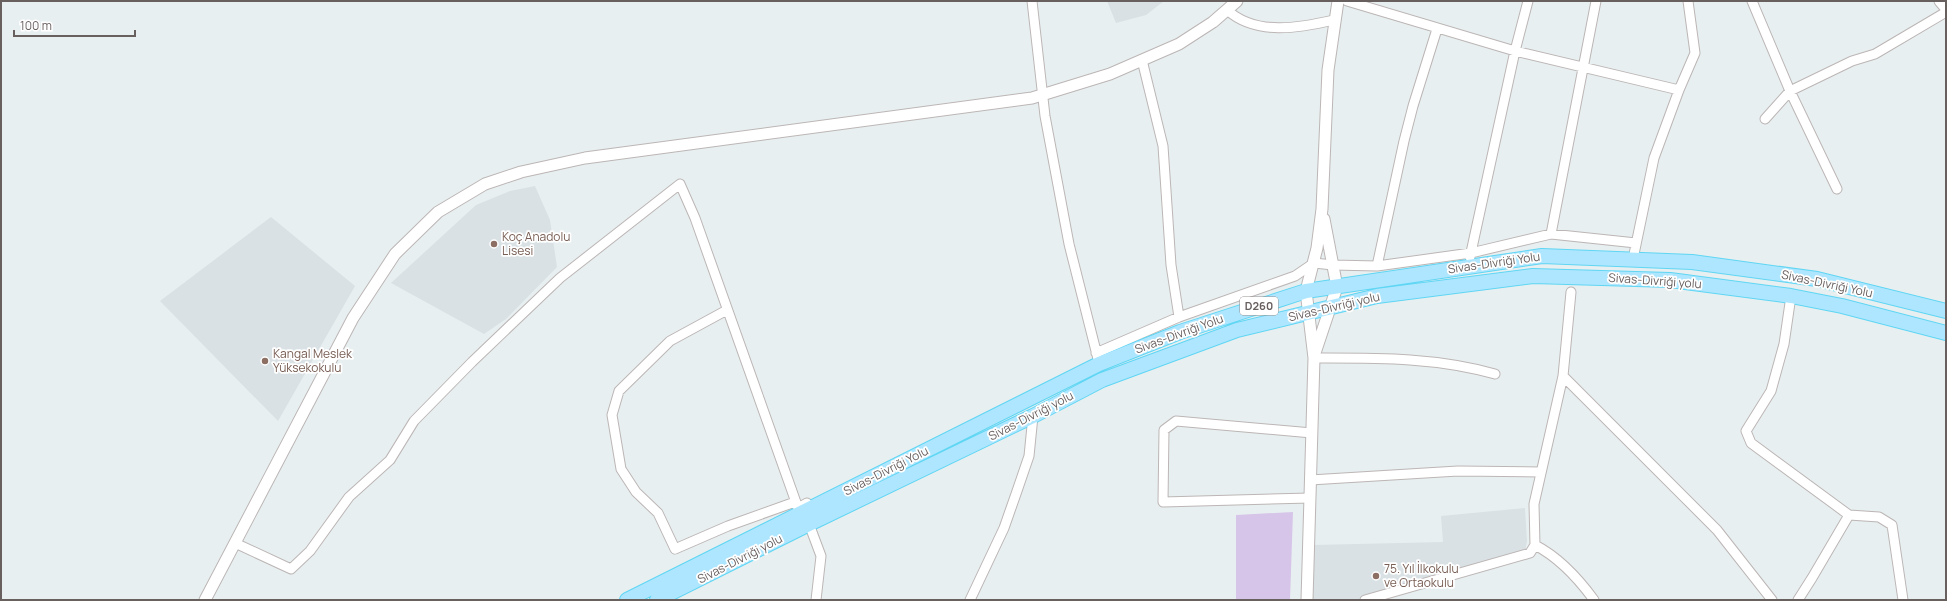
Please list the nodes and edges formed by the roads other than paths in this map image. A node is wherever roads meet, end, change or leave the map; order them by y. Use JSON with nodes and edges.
{"nodes":[{"id":1,"x":1032,"y":1,"type":"edge"},
{"id":2,"x":1237,"y":1,"type":"edge"},
{"id":3,"x":1338,"y":1,"type":"edge"},
{"id":4,"x":1347,"y":1,"type":"edge"},
{"id":5,"x":1528,"y":1,"type":"edge"},
{"id":6,"x":1596,"y":1,"type":"edge"},
{"id":7,"x":1688,"y":1,"type":"edge"},
{"id":8,"x":1752,"y":1,"type":"edge"},
{"id":9,"x":1940,"y":1,"type":"edge"},
{"id":10,"x":1946,"y":8,"type":"edge"},
{"id":11,"x":1227,"y":10,"type":"junction"},
{"id":12,"x":1946,"y":12,"type":"edge"},
{"id":13,"x":1334,"y":20,"type":"junction"},
{"id":14,"x":1437,"y":29,"type":"junction"},
{"id":15,"x":1515,"y":51,"type":"junction"},
{"id":16,"x":1142,"y":60,"type":"junction"},
{"id":17,"x":1584,"y":68,"type":"junction"},
{"id":18,"x":1679,"y":90,"type":"junction"},
{"id":19,"x":1790,"y":91,"type":"junction"},
{"id":20,"x":1044,"y":95,"type":"junction"},
{"id":21,"x":1765,"y":119,"type":"dead end"},
{"id":22,"x":1837,"y":189,"type":"dead end"},
{"id":23,"x":1322,"y":209,"type":"junction"},
{"id":24,"x":1550,"y":234,"type":"junction"},
{"id":25,"x":1636,"y":243,"type":"junction"},
{"id":26,"x":1471,"y":254,"type":"junction"},
{"id":27,"x":1633,"y":259,"type":"junction"},
{"id":28,"x":1314,"y":263,"type":"junction"},
{"id":29,"x":1333,"y":265,"type":"junction"},
{"id":30,"x":1378,"y":266,"type":"junction"},
{"id":31,"x":1468,"y":267,"type":"junction"},
{"id":32,"x":1337,"y":287,"type":"junction"},
{"id":33,"x":1306,"y":291,"type":"junction"},
{"id":34,"x":1571,"y":292,"type":"dead end"},
{"id":35,"x":1791,"y":296,"type":"junction"},
{"id":36,"x":1331,"y":307,"type":"junction"},
{"id":37,"x":727,"y":310,"type":"junction"},
{"id":38,"x":1946,"y":311,"type":"edge"},
{"id":39,"x":1310,"y":312,"type":"junction"},
{"id":40,"x":1179,"y":317,"type":"junction"},
{"id":41,"x":1946,"y":333,"type":"edge"},
{"id":42,"x":1314,"y":358,"type":"junction"},
{"id":43,"x":1098,"y":359,"type":"junction"},
{"id":44,"x":1495,"y":374,"type":"dead end"},
{"id":45,"x":1562,"y":376,"type":"junction"},
{"id":46,"x":1033,"y":416,"type":"junction"},
{"id":47,"x":1312,"y":433,"type":"junction"},
{"id":48,"x":1541,"y":472,"type":"junction"},
{"id":49,"x":1310,"y":480,"type":"junction"},
{"id":50,"x":1310,"y":498,"type":"junction"},
{"id":51,"x":795,"y":502,"type":"junction"},
{"id":52,"x":1849,"y":515,"type":"junction"},
{"id":53,"x":809,"y":524,"type":"junction"},
{"id":54,"x":235,"y":543,"type":"junction"},
{"id":55,"x":1535,"y":545,"type":"junction"},
{"id":56,"x":205,"y":600,"type":"edge"},
{"id":57,"x":627,"y":600,"type":"edge"},
{"id":58,"x":657,"y":600,"type":"edge"},
{"id":59,"x":816,"y":600,"type":"edge"},
{"id":60,"x":970,"y":600,"type":"edge"},
{"id":61,"x":1307,"y":600,"type":"edge"},
{"id":62,"x":1364,"y":600,"type":"edge"},
{"id":63,"x":1594,"y":600,"type":"edge"},
{"id":64,"x":1772,"y":600,"type":"edge"},
{"id":65,"x":1798,"y":600,"type":"edge"},
{"id":66,"x":1903,"y":600,"type":"edge"}],
"edges":[{"from":1,"to":20,"type":"street"},
{"from":2,"to":11,"type":"street"},
{"from":3,"to":13,"type":"street"},
{"from":4,"to":14,"type":"street"},
{"from":5,"to":15,"type":"street"},
{"from":6,"to":17,"type":"street"},
{"from":7,"to":18,"type":"street"},
{"from":8,"to":19,"type":"street"},
{"from":9,"to":10,"type":"street"},
{"from":11,"to":13,"type":"street"},
{"from":11,"to":16,"type":"street"},
{"from":12,"to":19,"type":"street"},
{"from":13,"to":23,"type":"street"},
{"from":14,"to":15,"type":"street"},
{"from":14,"to":30,"type":"street"},
{"from":15,"to":17,"type":"street"},
{"from":15,"to":26,"type":"street"},
{"from":16,"to":20,"type":"street"},
{"from":16,"to":40,"type":"street"},
{"from":17,"to":18,"type":"street"},
{"from":17,"to":24,"type":"street"},
{"from":18,"to":25,"type":"street"},
{"from":19,"to":21,"type":"street"},
{"from":19,"to":22,"type":"street"},
{"from":20,"to":43,"type":"street"},
{"from":20,"to":54,"type":"street"},
{"from":23,"to":28,"type":"street"},
{"from":23,"to":29,"type":"street"},
{"from":24,"to":25,"type":"street"},
{"from":24,"to":26,"type":"street"},
{"from":25,"to":27,"type":"street"},
{"from":26,"to":30,"type":"street"},
{"from":26,"to":31,"type":"street"},
{"from":27,"to":31,"type":"main road","name":"Sivas-Divriği Yolu","number":"D260"},
{"from":27,"to":38,"type":"main road","name":"Sivas-Divriği Yolu","number":"D260"},
{"from":28,"to":29,"type":"street"},
{"from":28,"to":33,"type":"street"},
{"from":28,"to":40,"type":"street"},
{"from":29,"to":30,"type":"street"},
{"from":29,"to":32,"type":"street"},
{"from":31,"to":32,"type":"main road","name":"Sivas-Divriği Yolu","number":"D260"},
{"from":32,"to":33,"type":"main road","name":"Sivas-Divriği Yolu","number":"D260"},
{"from":32,"to":36,"type":"street"},
{"from":33,"to":39,"type":"street"},
{"from":33,"to":43,"type":"main road","name":"Sivas-Divriği Yolu","number":"D260"},
{"from":34,"to":45,"type":"street"},
{"from":35,"to":36,"type":"main road","name":"Sivas-Divriği yolu","number":"D260"},
{"from":35,"to":41,"type":"main road","name":"Sivas-Divriği yolu","number":"D260"},
{"from":35,"to":52,"type":"street"},
{"from":36,"to":39,"type":"main road","name":"Sivas-Divriği yolu","number":"D260"},
{"from":36,"to":42,"type":"street"},
{"from":37,"to":51,"type":"street"},
{"from":37,"to":51,"type":"street"},
{"from":37,"to":54,"type":"street"},
{"from":39,"to":42,"type":"street"},
{"from":39,"to":46,"type":"main road","name":"Sivas-Divriği yolu","number":"D260"},
{"from":40,"to":43,"type":"street"},
{"from":42,"to":44,"type":"street"},
{"from":42,"to":47,"type":"street"},
{"from":43,"to":51,"type":"street"},
{"from":43,"to":57,"type":"main road","name":"Sivas-Divriği Yolu","number":"D260"},
{"from":45,"to":48,"type":"street"},
{"from":45,"to":64,"type":"street"},
{"from":46,"to":53,"type":"main road","name":"Sivas-Divriği yolu","number":"D260"},
{"from":46,"to":60,"type":"street"},
{"from":47,"to":49,"type":"street"},
{"from":47,"to":50,"type":"street"},
{"from":48,"to":49,"type":"street"},
{"from":48,"to":55,"type":"street"},
{"from":49,"to":50,"type":"street"},
{"from":50,"to":61,"type":"street"},
{"from":52,"to":65,"type":"street"},
{"from":52,"to":66,"type":"street"},
{"from":53,"to":58,"type":"main road","name":"Sivas-Divriği yolu","number":"D260"},
{"from":53,"to":59,"type":"street"},
{"from":54,"to":56,"type":"street"},
{"from":55,"to":62,"type":"street"},
{"from":55,"to":63,"type":"street"}]}
